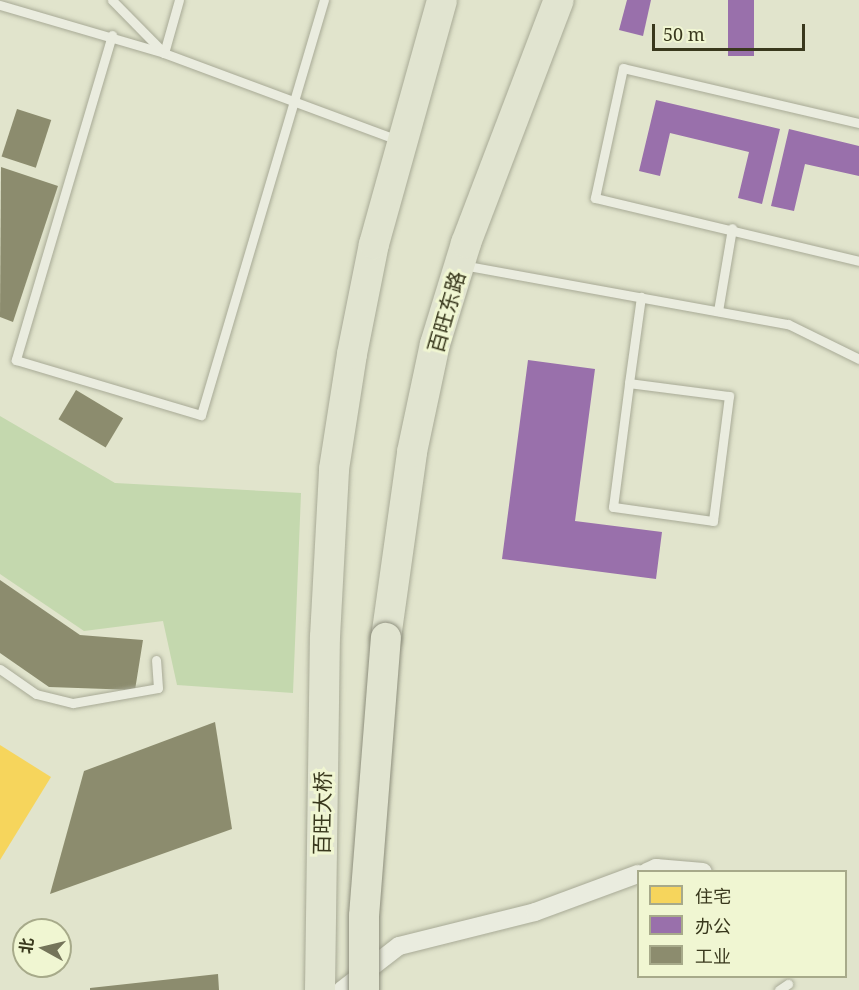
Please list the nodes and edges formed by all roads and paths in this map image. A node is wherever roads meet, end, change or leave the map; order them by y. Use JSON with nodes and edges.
{"nodes":[{"id":1,"x":112,"y":0,"type":"edge"},
{"id":2,"x":179,"y":0,"type":"edge"},
{"id":3,"x":324,"y":0,"type":"edge"},
{"id":4,"x":442,"y":0,"type":"edge"},
{"id":5,"x":559,"y":0,"type":"edge"},
{"id":6,"x":0,"y":4,"type":"edge"},
{"id":7,"x":112,"y":35,"type":"junction"},
{"id":8,"x":164,"y":53,"type":"junction"},
{"id":9,"x":293,"y":103,"type":"junction"},
{"id":10,"x":859,"y":123,"type":"edge"},
{"id":11,"x":403,"y":141,"type":"junction"},
{"id":12,"x":732,"y":228,"type":"junction"},
{"id":13,"x":859,"y":261,"type":"edge"},
{"id":14,"x":460,"y":264,"type":"junction"},
{"id":15,"x":641,"y":297,"type":"junction"},
{"id":16,"x":718,"y":311,"type":"junction"},
{"id":17,"x":859,"y":359,"type":"edge"},
{"id":18,"x":629,"y":382,"type":"junction"},
{"id":19,"x":156,"y":660,"type":"dead end"},
{"id":20,"x":0,"y":669,"type":"edge"},
{"id":21,"x":652,"y":870,"type":"edge"},
{"id":22,"x":679,"y":870,"type":"edge"},
{"id":23,"x":637,"y":875,"type":"edge"},
{"id":24,"x":320,"y":990,"type":"edge"},
{"id":25,"x":342,"y":990,"type":"edge"},
{"id":26,"x":364,"y":990,"type":"edge"}],
"edges":[{"from":1,"to":8,"type":"lane"},
{"from":2,"to":8,"type":"lane"},
{"from":3,"to":9,"type":"lane"},
{"from":4,"to":11,"type":"main road"},
{"from":5,"to":14,"type":"main road","name":"百旺东路"},
{"from":6,"to":7,"type":"lane"},
{"from":7,"to":8,"type":"lane"},
{"from":7,"to":9,"type":"lane"},
{"from":8,"to":9,"type":"lane"},
{"from":9,"to":11,"type":"lane"},
{"from":10,"to":12,"type":"lane"},
{"from":11,"to":24,"type":"main road","name":"百旺大桥"},
{"from":12,"to":13,"type":"lane"},
{"from":12,"to":16,"type":"lane"},
{"from":14,"to":15,"type":"lane"},
{"from":14,"to":26,"type":"main road","name":"百旺东路","bridge":true},
{"from":15,"to":16,"type":"lane"},
{"from":15,"to":18,"type":"lane"},
{"from":16,"to":17,"type":"lane"},
{"from":18,"to":18,"type":"lane"},
{"from":19,"to":20,"type":"lane"},
{"from":21,"to":22,"type":"street"},
{"from":23,"to":25,"type":"street"}]}
